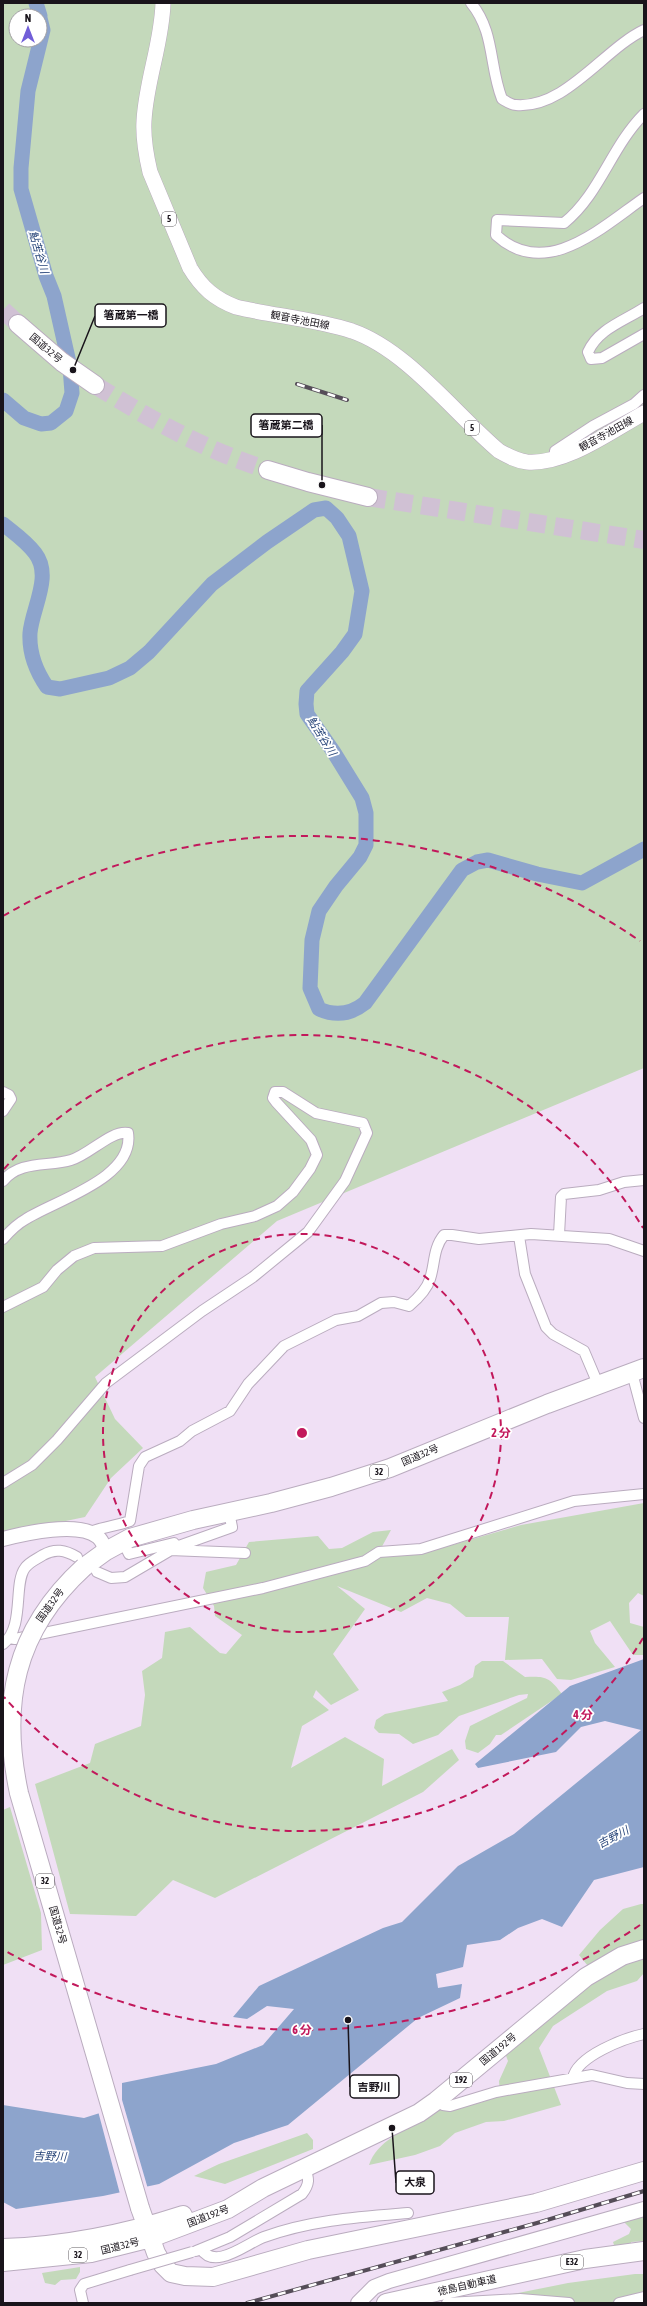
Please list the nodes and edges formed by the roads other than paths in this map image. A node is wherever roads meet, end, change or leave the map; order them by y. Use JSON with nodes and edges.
{"nodes":[{"id":1,"x":163,"y":3,"type":"edge"},
{"id":2,"x":471,"y":3,"type":"edge"},
{"id":3,"x":644,"y":30,"type":"edge"},
{"id":4,"x":644,"y":114,"type":"edge"},
{"id":5,"x":644,"y":198,"type":"edge"},
{"id":6,"x":644,"y":308,"type":"edge"},
{"id":7,"x":18,"y":324,"type":"tunnel mouth"},
{"id":8,"x":644,"y":334,"type":"edge"},
{"id":9,"x":91,"y":383,"type":"tunnel mouth"},
{"id":10,"x":644,"y":395,"type":"edge"},
{"id":11,"x":644,"y":413,"type":"edge"},
{"id":12,"x":554,"y":460,"type":"junction"},
{"id":13,"x":275,"y":473,"type":"tunnel mouth"},
{"id":14,"x":364,"y":496,"type":"tunnel mouth"},
{"id":15,"x":3,"y":1092,"type":"edge"},
{"id":16,"x":3,"y":1111,"type":"edge"},
{"id":17,"x":644,"y":1180,"type":"edge"},
{"id":18,"x":3,"y":1181,"type":"edge"},
{"id":19,"x":518,"y":1236,"type":"junction"},
{"id":20,"x":560,"y":1236,"type":"junction"},
{"id":21,"x":3,"y":1239,"type":"edge"},
{"id":22,"x":644,"y":1251,"type":"edge"},
{"id":23,"x":3,"y":1307,"type":"edge"},
{"id":24,"x":638,"y":1370,"type":"edge"},
{"id":25,"x":598,"y":1384,"type":"junction"},
{"id":26,"x":644,"y":1418,"type":"edge"},
{"id":27,"x":3,"y":1483,"type":"edge"},
{"id":28,"x":644,"y":1494,"type":"edge"},
{"id":29,"x":229,"y":1512,"type":"junction"},
{"id":30,"x":90,"y":1532,"type":"junction"},
{"id":31,"x":3,"y":1538,"type":"edge"},
{"id":32,"x":123,"y":1542,"type":"junction"},
{"id":33,"x":173,"y":1548,"type":"junction"},
{"id":34,"x":106,"y":1551,"type":"junction"},
{"id":35,"x":245,"y":1553,"type":"dead end"},
{"id":36,"x":86,"y":1566,"type":"junction"},
{"id":37,"x":6,"y":1641,"type":"edge"},
{"id":38,"x":644,"y":1949,"type":"edge"},
{"id":39,"x":644,"y":2034,"type":"edge"},
{"id":40,"x":574,"y":2078,"type":"junction"},
{"id":41,"x":644,"y":2084,"type":"edge"},
{"id":42,"x":436,"y":2101,"type":"junction"},
{"id":43,"x":304,"y":2168,"type":"junction"},
{"id":44,"x":644,"y":2171,"type":"edge"},
{"id":45,"x":644,"y":2209,"type":"edge"},
{"id":46,"x":408,"y":2213,"type":"dead end"},
{"id":47,"x":148,"y":2232,"type":"junction"},
{"id":48,"x":3,"y":2248,"type":"edge"},
{"id":49,"x":197,"y":2250,"type":"junction"},
{"id":50,"x":644,"y":2251,"type":"edge"},
{"id":51,"x":644,"y":2261,"type":"edge"},
{"id":52,"x":3,"y":2262,"type":"edge"},
{"id":53,"x":502,"y":2277,"type":"junction"},
{"id":54,"x":644,"y":2297,"type":"edge"},
{"id":55,"x":83,"y":2303,"type":"edge"},
{"id":56,"x":358,"y":2303,"type":"edge"},
{"id":57,"x":386,"y":2303,"type":"edge"},
{"id":58,"x":448,"y":2303,"type":"edge"},
{"id":59,"x":569,"y":2303,"type":"edge"},
{"id":60,"x":620,"y":2303,"type":"edge"}],
"edges":[{"from":1,"to":12,"type":"main road","name":"観音寺池田線","number":"5"},
{"from":2,"to":3,"type":"street"},
{"from":4,"to":5,"type":"street"},
{"from":6,"to":8,"type":"street"},
{"from":7,"to":9,"type":"highway","name":"国道32号"},
{"from":10,"to":12,"type":"street"},
{"from":11,"to":12,"type":"main road","name":"観音寺池田線","number":"5"},
{"from":13,"to":14,"type":"highway"},
{"from":15,"to":16,"type":"street"},
{"from":17,"to":20,"type":"street"},
{"from":18,"to":21,"type":"street"},
{"from":19,"to":20,"type":"street"},
{"from":19,"to":25,"type":"street"},
{"from":19,"to":30,"type":"street"},
{"from":20,"to":22,"type":"street"},
{"from":23,"to":27,"type":"street"},
{"from":24,"to":25,"type":"highway","name":"国道32号","number":"32"},
{"from":24,"to":26,"type":"street"},
{"from":25,"to":29,"type":"highway","name":"国道32号","number":"32"},
{"from":28,"to":37,"type":"street"},
{"from":29,"to":32,"type":"highway","name":"国道32号","number":"32"},
{"from":29,"to":33,"type":"street"},
{"from":30,"to":31,"type":"street"},
{"from":30,"to":34,"type":"street"},
{"from":32,"to":33,"type":"street"},
{"from":32,"to":34,"type":"highway","name":"国道32号","number":"32"},
{"from":33,"to":35,"type":"street"},
{"from":33,"to":36,"type":"street"},
{"from":34,"to":36,"type":"highway","name":"国道32号","number":"32"},
{"from":36,"to":37,"type":"street"},
{"from":36,"to":47,"type":"highway","name":"国道32号","number":"32","bridge":true},
{"from":38,"to":42,"type":"highway","name":"国道192号","number":"192"},
{"from":39,"to":40,"type":"street"},
{"from":40,"to":41,"type":"street"},
{"from":40,"to":42,"type":"street"},
{"from":42,"to":43,"type":"highway","name":"国道192号","number":"192"},
{"from":43,"to":47,"type":"highway","name":"国道192号","number":"192"},
{"from":43,"to":49,"type":"street"},
{"from":44,"to":47,"type":"highway"},
{"from":45,"to":56,"type":"street"},
{"from":46,"to":49,"type":"street"},
{"from":47,"to":48,"type":"highway","name":"国道32号","number":"32"},
{"from":47,"to":52,"type":"highway","name":"国道32号","number":"32"},
{"from":49,"to":55,"type":"street","bridge":true},
{"from":50,"to":53,"type":"highway","name":"徳島自動車道","number":"E32"},
{"from":51,"to":53,"type":"highway","name":"徳島自動車道","number":"E32"},
{"from":53,"to":57,"type":"highway","name":"徳島自動車道","number":"E32"},
{"from":54,"to":60,"type":"street"},
{"from":58,"to":59,"type":"street"}]}
